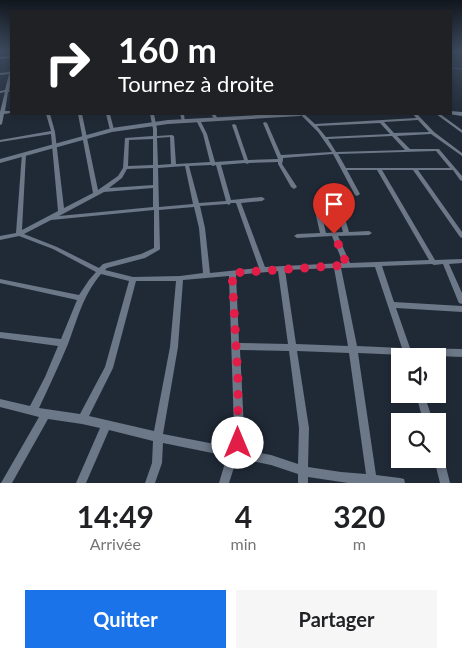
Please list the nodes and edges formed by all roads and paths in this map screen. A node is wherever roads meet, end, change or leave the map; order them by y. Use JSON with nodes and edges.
{"nodes":[{"id":1,"x":9,"y":88,"type":"edge"},
{"id":2,"x":0,"y":92,"type":"edge"},
{"id":3,"x":2,"y":103,"type":"edge"},
{"id":4,"x":10,"y":112,"type":"edge"},
{"id":5,"x":1,"y":113,"type":"junction"},
{"id":6,"x":48,"y":115,"type":"edge"},
{"id":7,"x":80,"y":115,"type":"edge"},
{"id":8,"x":108,"y":115,"type":"edge"},
{"id":9,"x":152,"y":115,"type":"edge"},
{"id":10,"x":182,"y":115,"type":"edge"},
{"id":11,"x":244,"y":115,"type":"edge"},
{"id":12,"x":274,"y":115,"type":"edge"},
{"id":13,"x":302,"y":115,"type":"edge"},
{"id":14,"x":416,"y":115,"type":"edge"},
{"id":15,"x":439,"y":115,"type":"edge"},
{"id":16,"x":215,"y":116,"type":"edge"},
{"id":17,"x":420,"y":119,"type":"junction"},
{"id":18,"x":198,"y":120,"type":"junction"},
{"id":19,"x":184,"y":121,"type":"junction"},
{"id":20,"x":0,"y":122,"type":"edge"},
{"id":21,"x":380,"y":122,"type":"junction"},
{"id":22,"x":265,"y":123,"type":"dead end"},
{"id":23,"x":153,"y":124,"type":"junction"},
{"id":24,"x":234,"y":125,"type":"dead end"},
{"id":25,"x":314,"y":125,"type":"junction"},
{"id":26,"x":112,"y":130,"type":"junction"},
{"id":27,"x":53,"y":132,"type":"junction"},
{"id":28,"x":462,"y":132,"type":"edge"},
{"id":29,"x":432,"y":133,"type":"junction"},
{"id":30,"x":392,"y":135,"type":"junction"},
{"id":31,"x":84,"y":137,"type":"junction"},
{"id":32,"x":155,"y":137,"type":"junction"},
{"id":33,"x":324,"y":138,"type":"junction"},
{"id":34,"x":0,"y":141,"type":"edge"},
{"id":35,"x":54,"y":145,"type":"junction"},
{"id":36,"x":409,"y":151,"type":"junction"},
{"id":37,"x":334,"y":153,"type":"junction"},
{"id":38,"x":24,"y":154,"type":"junction"},
{"id":39,"x":462,"y":155,"type":"edge"},
{"id":40,"x":280,"y":158,"type":"junction"},
{"id":41,"x":0,"y":161,"type":"edge"},
{"id":42,"x":247,"y":163,"type":"junction"},
{"id":43,"x":215,"y":165,"type":"junction"},
{"id":44,"x":174,"y":166,"type":"junction"},
{"id":45,"x":187,"y":166,"type":"junction"},
{"id":46,"x":154,"y":167,"type":"junction"},
{"id":47,"x":125,"y":168,"type":"junction"},
{"id":48,"x":344,"y":169,"type":"junction"},
{"id":49,"x":454,"y":169,"type":"junction"},
{"id":50,"x":379,"y":170,"type":"junction"},
{"id":51,"x":415,"y":170,"type":"junction"},
{"id":52,"x":462,"y":179,"type":"edge"},
{"id":53,"x":155,"y":186,"type":"junction"},
{"id":54,"x":294,"y":187,"type":"dead end"},
{"id":55,"x":102,"y":190,"type":"junction"},
{"id":56,"x":96,"y":193,"type":"junction"},
{"id":57,"x":357,"y":194,"type":"dead end"},
{"id":58,"x":262,"y":200,"type":"dead end"},
{"id":59,"x":238,"y":202,"type":"junction"},
{"id":60,"x":228,"y":203,"type":"junction"},
{"id":61,"x":196,"y":205,"type":"junction"},
{"id":62,"x":338,"y":205,"type":"dead end"},
{"id":63,"x":156,"y":209,"type":"junction"},
{"id":64,"x":61,"y":211,"type":"junction"},
{"id":65,"x":318,"y":211,"type":"dead end"},
{"id":66,"x":47,"y":218,"type":"junction"},
{"id":67,"x":369,"y":233,"type":"dead end"},
{"id":68,"x":19,"y":234,"type":"junction"},
{"id":69,"x":334,"y":234,"type":"junction"},
{"id":70,"x":347,"y":234,"type":"junction"},
{"id":71,"x":324,"y":235,"type":"junction"},
{"id":72,"x":296,"y":236,"type":"dead end"},
{"id":73,"x":462,"y":236,"type":"edge"},
{"id":74,"x":0,"y":238,"type":"edge"},
{"id":75,"x":462,"y":261,"type":"edge"},
{"id":76,"x":445,"y":262,"type":"junction"},
{"id":77,"x":434,"y":263,"type":"junction"},
{"id":78,"x":347,"y":265,"type":"junction"},
{"id":79,"x":378,"y":265,"type":"junction"},
{"id":80,"x":337,"y":266,"type":"junction"},
{"id":81,"x":281,"y":268,"type":"junction"},
{"id":82,"x":263,"y":270,"type":"junction"},
{"id":83,"x":101,"y":272,"type":"junction"},
{"id":84,"x":232,"y":273,"type":"junction"},
{"id":85,"x":207,"y":275,"type":"junction"},
{"id":86,"x":180,"y":278,"type":"junction"},
{"id":87,"x":133,"y":279,"type":"junction"},
{"id":88,"x":0,"y":280,"type":"edge"},
{"id":89,"x":81,"y":298,"type":"junction"},
{"id":90,"x":462,"y":301,"type":"edge"},
{"id":91,"x":393,"y":305,"type":"junction"},
{"id":92,"x":462,"y":309,"type":"edge"},
{"id":93,"x":0,"y":335,"type":"edge"},
{"id":94,"x":64,"y":343,"type":"junction"},
{"id":95,"x":236,"y":346,"type":"junction"},
{"id":96,"x":291,"y":347,"type":"junction"},
{"id":97,"x":406,"y":348,"type":"edge"},
{"id":98,"x":353,"y":349,"type":"junction"},
{"id":99,"x":391,"y":352,"type":"edge"},
{"id":100,"x":446,"y":353,"type":"edge"},
{"id":101,"x":462,"y":353,"type":"edge"},
{"id":102,"x":0,"y":403,"type":"edge"},
{"id":103,"x":33,"y":410,"type":"junction"},
{"id":104,"x":46,"y":414,"type":"junction"},
{"id":105,"x":82,"y":419,"type":"junction"},
{"id":106,"x":106,"y":426,"type":"junction"},
{"id":107,"x":158,"y":438,"type":"junction"},
{"id":108,"x":235,"y":452,"type":"junction"},
{"id":109,"x":441,"y":468,"type":"edge"},
{"id":110,"x":304,"y":471,"type":"junction"},
{"id":111,"x":372,"y":481,"type":"edge"},
{"id":112,"x":6,"y":483,"type":"edge"},
{"id":113,"x":81,"y":483,"type":"edge"},
{"id":114,"x":150,"y":483,"type":"edge"},
{"id":115,"x":224,"y":483,"type":"edge"},
{"id":116,"x":303,"y":483,"type":"edge"},
{"id":117,"x":400,"y":483,"type":"edge"},
{"id":118,"x":445,"y":483,"type":"edge"}],
"edges":[{"from":1,"to":2,"type":"street"},
{"from":1,"to":3,"type":"street"},
{"from":3,"to":5,"type":"street"},
{"from":4,"to":5,"type":"street"},
{"from":5,"to":20,"type":"street"},
{"from":6,"to":27,"type":"street"},
{"from":7,"to":31,"type":"street"},
{"from":8,"to":26,"type":"street"},
{"from":9,"to":23,"type":"street"},
{"from":10,"to":19,"type":"street"},
{"from":11,"to":12,"type":"street"},
{"from":11,"to":16,"type":"street"},
{"from":13,"to":25,"type":"street"},
{"from":14,"to":17,"type":"street"},
{"from":15,"to":28,"type":"street"},
{"from":16,"to":18,"type":"street"},
{"from":17,"to":21,"type":"street"},
{"from":17,"to":29,"type":"street"},
{"from":18,"to":19,"type":"street"},
{"from":18,"to":43,"type":"street"},
{"from":19,"to":23,"type":"street"},
{"from":21,"to":25,"type":"street"},
{"from":21,"to":30,"type":"street"},
{"from":22,"to":40,"type":"street"},
{"from":23,"to":26,"type":"street"},
{"from":23,"to":32,"type":"street"},
{"from":24,"to":42,"type":"street"},
{"from":25,"to":33,"type":"street"},
{"from":26,"to":31,"type":"street"},
{"from":27,"to":34,"type":"street"},
{"from":27,"to":35,"type":"street"},
{"from":29,"to":30,"type":"street"},
{"from":29,"to":39,"type":"street"},
{"from":30,"to":33,"type":"street"},
{"from":30,"to":36,"type":"street"},
{"from":31,"to":35,"type":"street"},
{"from":31,"to":56,"type":"street"},
{"from":32,"to":44,"type":"street"},
{"from":32,"to":46,"type":"street"},
{"from":32,"to":47,"type":"street"},
{"from":33,"to":37,"type":"street"},
{"from":35,"to":38,"type":"street"},
{"from":35,"to":64,"type":"street"},
{"from":36,"to":37,"type":"street"},
{"from":36,"to":49,"type":"street"},
{"from":37,"to":40,"type":"street"},
{"from":37,"to":48,"type":"street"},
{"from":38,"to":41,"type":"street"},
{"from":38,"to":68,"type":"street"},
{"from":40,"to":42,"type":"street"},
{"from":40,"to":54,"type":"street"},
{"from":42,"to":43,"type":"street"},
{"from":43,"to":45,"type":"street"},
{"from":43,"to":60,"type":"street"},
{"from":44,"to":45,"type":"street"},
{"from":44,"to":46,"type":"street"},
{"from":45,"to":61,"type":"street"},
{"from":46,"to":47,"type":"street"},
{"from":46,"to":53,"type":"street"},
{"from":47,"to":55,"type":"street"},
{"from":48,"to":50,"type":"street"},
{"from":48,"to":57,"type":"street"},
{"from":49,"to":51,"type":"street"},
{"from":49,"to":52,"type":"street"},
{"from":50,"to":51,"type":"street"},
{"from":50,"to":77,"type":"street"},
{"from":51,"to":73,"type":"street"},
{"from":53,"to":55,"type":"street"},
{"from":53,"to":63,"type":"street"},
{"from":55,"to":56,"type":"street"},
{"from":56,"to":64,"type":"street"},
{"from":58,"to":59,"type":"street"},
{"from":59,"to":60,"type":"street"},
{"from":59,"to":82,"type":"street"},
{"from":60,"to":61,"type":"street"},
{"from":61,"to":63,"type":"street"},
{"from":61,"to":85,"type":"street"},
{"from":62,"to":70,"type":"street"},
{"from":63,"to":66,"type":"street"},
{"from":63,"to":83,"type":"street"},
{"from":64,"to":66,"type":"street"},
{"from":65,"to":71,"type":"street"},
{"from":66,"to":68,"type":"street"},
{"from":67,"to":70,"type":"street"},
{"from":68,"to":74,"type":"street"},
{"from":68,"to":83,"type":"street"},
{"from":69,"to":70,"type":"street"},
{"from":69,"to":71,"type":"street"},
{"from":69,"to":78,"type":"street"},
{"from":71,"to":72,"type":"street"},
{"from":75,"to":76,"type":"street"},
{"from":76,"to":77,"type":"street"},
{"from":76,"to":90,"type":"street"},
{"from":77,"to":79,"type":"street"},
{"from":78,"to":79,"type":"street"},
{"from":78,"to":80,"type":"street"},
{"from":79,"to":91,"type":"street"},
{"from":80,"to":81,"type":"street"},
{"from":80,"to":98,"type":"street"},
{"from":81,"to":82,"type":"street"},
{"from":81,"to":96,"type":"street"},
{"from":82,"to":84,"type":"street"},
{"from":83,"to":87,"type":"street"},
{"from":83,"to":89,"type":"street"},
{"from":84,"to":85,"type":"street"},
{"from":84,"to":95,"type":"street"},
{"from":85,"to":86,"type":"street"},
{"from":86,"to":87,"type":"street"},
{"from":86,"to":107,"type":"street"},
{"from":87,"to":105,"type":"street"},
{"from":88,"to":89,"type":"street"},
{"from":89,"to":94,"type":"street"},
{"from":91,"to":92,"type":"street"},
{"from":91,"to":97,"type":"street"},
{"from":93,"to":94,"type":"street"},
{"from":94,"to":103,"type":"street"},
{"from":95,"to":96,"type":"street"},
{"from":95,"to":108,"type":"street"},
{"from":96,"to":98,"type":"street"},
{"from":96,"to":110,"type":"street"},
{"from":98,"to":99,"type":"street"},
{"from":98,"to":111,"type":"street"},
{"from":100,"to":101,"type":"street"},
{"from":102,"to":103,"type":"street"},
{"from":103,"to":104,"type":"street"},
{"from":104,"to":105,"type":"street"},
{"from":104,"to":112,"type":"street"},
{"from":105,"to":106,"type":"street"},
{"from":106,"to":107,"type":"street"},
{"from":106,"to":113,"type":"street"},
{"from":107,"to":108,"type":"street"},
{"from":107,"to":114,"type":"street"},
{"from":108,"to":110,"type":"street"},
{"from":108,"to":115,"type":"street"},
{"from":109,"to":118,"type":"street"},
{"from":110,"to":111,"type":"street"},
{"from":110,"to":116,"type":"street"},
{"from":111,"to":117,"type":"street"}]}
